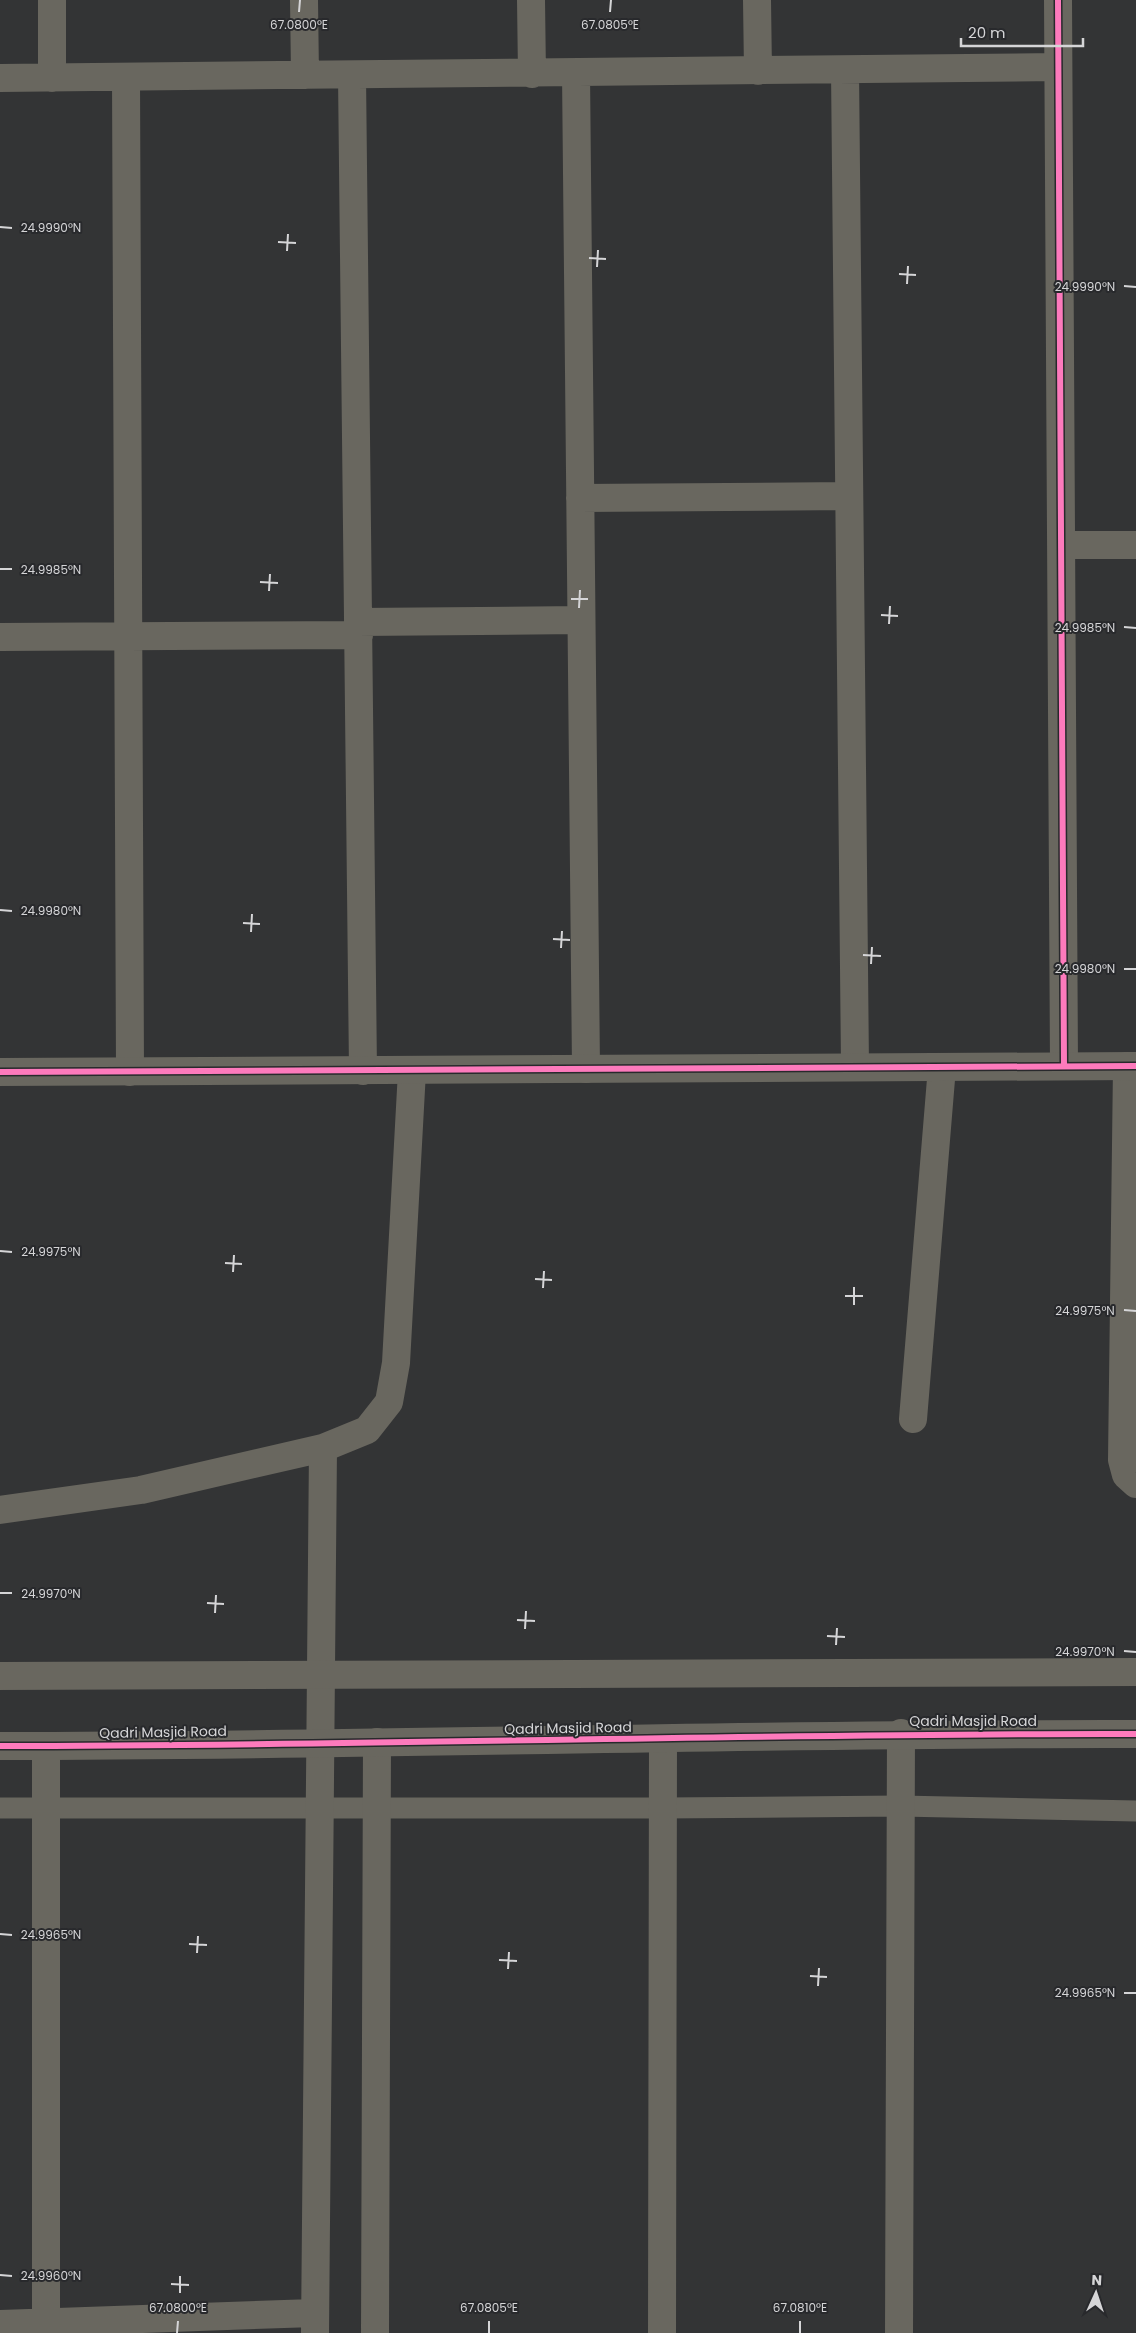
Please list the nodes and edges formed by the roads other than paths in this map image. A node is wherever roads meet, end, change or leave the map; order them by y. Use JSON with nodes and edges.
{"nodes":[{"id":1,"x":52,"y":0,"type":"edge"},
{"id":2,"x":304,"y":0,"type":"edge"},
{"id":3,"x":531,"y":0,"type":"edge"},
{"id":4,"x":757,"y":0,"type":"edge"},
{"id":5,"x":1058,"y":0,"type":"edge"},
{"id":6,"x":1058,"y":67,"type":"junction"},
{"id":7,"x":845,"y":70,"type":"junction"},
{"id":8,"x":758,"y":71,"type":"junction"},
{"id":9,"x":576,"y":73,"type":"junction"},
{"id":10,"x":532,"y":74,"type":"junction"},
{"id":11,"x":304,"y":75,"type":"junction"},
{"id":12,"x":352,"y":75,"type":"junction"},
{"id":13,"x":0,"y":78,"type":"edge"},
{"id":14,"x":52,"y":78,"type":"junction"},
{"id":15,"x":126,"y":78,"type":"junction"},
{"id":16,"x":849,"y":496,"type":"junction"},
{"id":17,"x":580,"y":498,"type":"junction"},
{"id":18,"x":1061,"y":545,"type":"junction"},
{"id":19,"x":1136,"y":545,"type":"edge"},
{"id":20,"x":581,"y":620,"type":"junction"},
{"id":21,"x":358,"y":629,"type":"junction"},
{"id":22,"x":128,"y":636,"type":"junction"},
{"id":23,"x":0,"y":637,"type":"edge"},
{"id":24,"x":1064,"y":1066,"type":"junction"},
{"id":25,"x":1131,"y":1066,"type":"edge"},
{"id":26,"x":855,"y":1067,"type":"junction"},
{"id":27,"x":942,"y":1067,"type":"junction"},
{"id":28,"x":586,"y":1069,"type":"junction"},
{"id":29,"x":363,"y":1071,"type":"junction"},
{"id":30,"x":412,"y":1071,"type":"junction"},
{"id":31,"x":0,"y":1072,"type":"edge"},
{"id":32,"x":130,"y":1072,"type":"junction"},
{"id":33,"x":1130,"y":1261,"type":"edge"},
{"id":34,"x":914,"y":1419,"type":"dead end"},
{"id":35,"x":323,"y":1448,"type":"junction"},
{"id":36,"x":1136,"y":1484,"type":"edge"},
{"id":37,"x":0,"y":1510,"type":"edge"},
{"id":38,"x":1136,"y":1672,"type":"edge"},
{"id":39,"x":320,"y":1674,"type":"junction"},
{"id":40,"x":0,"y":1676,"type":"edge"},
{"id":41,"x":901,"y":1733,"type":"junction"},
{"id":42,"x":1136,"y":1734,"type":"edge"},
{"id":43,"x":663,"y":1739,"type":"junction"},
{"id":44,"x":320,"y":1742,"type":"junction"},
{"id":45,"x":377,"y":1742,"type":"junction"},
{"id":46,"x":0,"y":1746,"type":"edge"},
{"id":47,"x":46,"y":1746,"type":"junction"},
{"id":48,"x":901,"y":1806,"type":"junction"},
{"id":49,"x":46,"y":1807,"type":"junction"},
{"id":50,"x":319,"y":1807,"type":"junction"},
{"id":51,"x":0,"y":1808,"type":"edge"},
{"id":52,"x":377,"y":1808,"type":"junction"},
{"id":53,"x":663,"y":1808,"type":"junction"},
{"id":54,"x":1136,"y":1811,"type":"edge"},
{"id":55,"x":46,"y":2323,"type":"junction"},
{"id":56,"x":314,"y":2323,"type":"edge"},
{"id":57,"x":0,"y":2324,"type":"edge"},
{"id":58,"x":375,"y":2333,"type":"edge"},
{"id":59,"x":662,"y":2333,"type":"edge"},
{"id":60,"x":899,"y":2333,"type":"edge"}],
"edges":[{"from":1,"to":14,"type":"street"},
{"from":2,"to":11,"type":"street"},
{"from":3,"to":10,"type":"street"},
{"from":4,"to":8,"type":"street"},
{"from":5,"to":6,"type":"street"},
{"from":6,"to":7,"type":"street"},
{"from":6,"to":18,"type":"street"},
{"from":7,"to":8,"type":"street"},
{"from":7,"to":16,"type":"street"},
{"from":8,"to":9,"type":"street"},
{"from":9,"to":10,"type":"street"},
{"from":9,"to":17,"type":"street"},
{"from":10,"to":12,"type":"street"},
{"from":11,"to":12,"type":"street"},
{"from":11,"to":15,"type":"street"},
{"from":12,"to":21,"type":"street"},
{"from":13,"to":14,"type":"street"},
{"from":14,"to":15,"type":"street"},
{"from":15,"to":22,"type":"street"},
{"from":16,"to":17,"type":"street"},
{"from":16,"to":26,"type":"street"},
{"from":17,"to":20,"type":"street"},
{"from":18,"to":19,"type":"street"},
{"from":18,"to":24,"type":"street"},
{"from":20,"to":21,"type":"street"},
{"from":20,"to":28,"type":"street"},
{"from":21,"to":22,"type":"street"},
{"from":21,"to":29,"type":"street"},
{"from":22,"to":23,"type":"street"},
{"from":22,"to":32,"type":"street"},
{"from":24,"to":25,"type":"street"},
{"from":24,"to":27,"type":"street"},
{"from":25,"to":33,"type":"street"},
{"from":26,"to":27,"type":"street"},
{"from":26,"to":28,"type":"street"},
{"from":27,"to":34,"type":"street"},
{"from":28,"to":30,"type":"street"},
{"from":29,"to":30,"type":"street"},
{"from":29,"to":32,"type":"street"},
{"from":30,"to":35,"type":"street"},
{"from":31,"to":32,"type":"street"},
{"from":33,"to":36,"type":"street"},
{"from":35,"to":37,"type":"street"},
{"from":35,"to":39,"type":"street"},
{"from":38,"to":39,"type":"street"},
{"from":39,"to":40,"type":"street"},
{"from":39,"to":44,"type":"street"},
{"from":41,"to":42,"type":"street","name":"Qadri Masjid Road"},
{"from":41,"to":43,"type":"street","name":"Qadri Masjid Road"},
{"from":41,"to":48,"type":"street"},
{"from":43,"to":45,"type":"street","name":"Qadri Masjid Road"},
{"from":43,"to":53,"type":"street"},
{"from":44,"to":45,"type":"street","name":"Qadri Masjid Road"},
{"from":44,"to":47,"type":"street","name":"Qadri Masjid Road"},
{"from":44,"to":50,"type":"street"},
{"from":45,"to":52,"type":"street"},
{"from":46,"to":47,"type":"street","name":"Qadri Masjid Road"},
{"from":47,"to":49,"type":"street"},
{"from":48,"to":53,"type":"lane"},
{"from":48,"to":54,"type":"lane"},
{"from":48,"to":60,"type":"street"},
{"from":49,"to":50,"type":"lane"},
{"from":49,"to":51,"type":"lane"},
{"from":49,"to":55,"type":"street"},
{"from":50,"to":52,"type":"lane"},
{"from":50,"to":56,"type":"street"},
{"from":52,"to":53,"type":"lane"},
{"from":52,"to":58,"type":"street"},
{"from":53,"to":59,"type":"street"},
{"from":55,"to":56,"type":"street"},
{"from":55,"to":57,"type":"street"}]}
